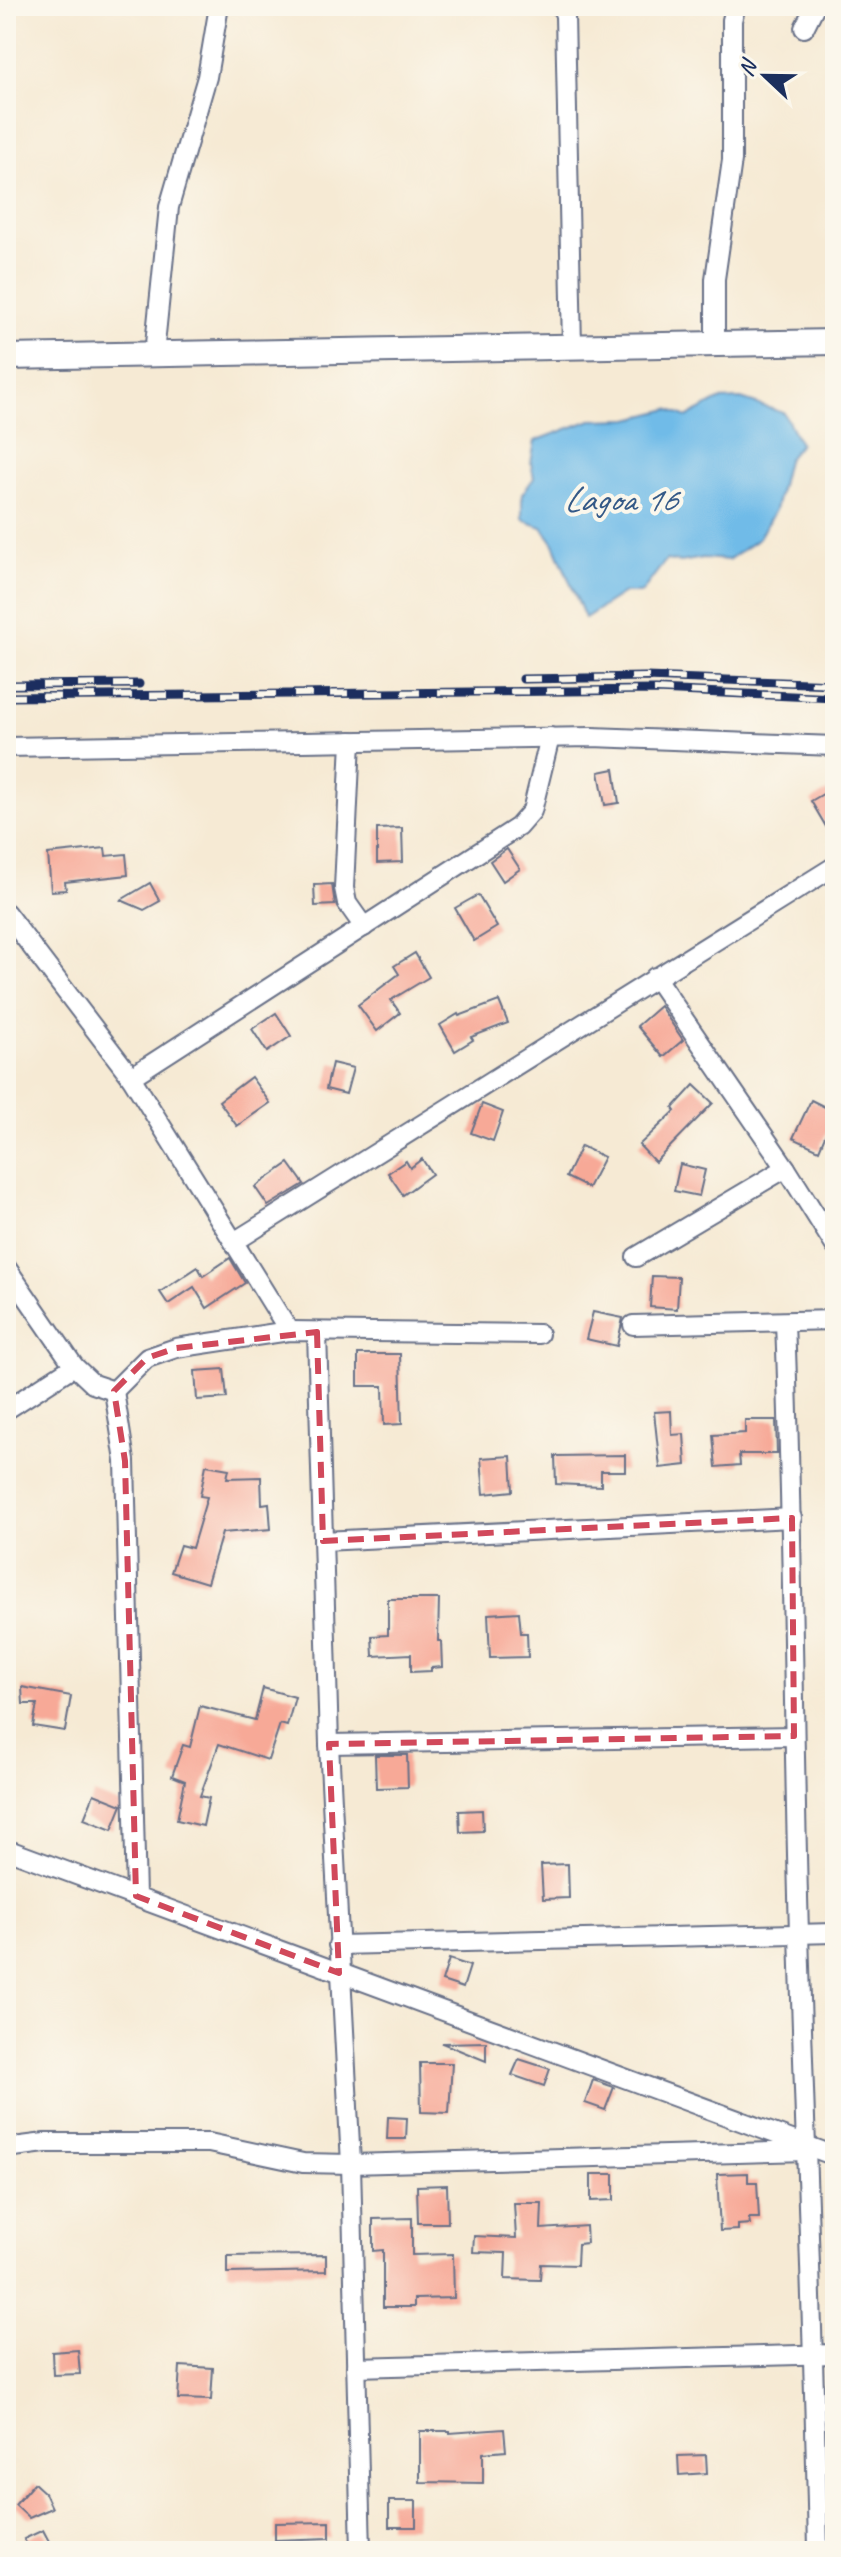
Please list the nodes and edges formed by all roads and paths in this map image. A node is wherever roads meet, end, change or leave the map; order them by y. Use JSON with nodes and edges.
{"nodes":[{"id":1,"x":219,"y":6,"type":"edge"},
{"id":2,"x":561,"y":6,"type":"edge"},
{"id":3,"x":736,"y":6,"type":"edge"},
{"id":4,"x":815,"y":6,"type":"edge"},
{"id":5,"x":804,"y":28,"type":"dead end"},
{"id":6,"x":835,"y":342,"type":"edge"},
{"id":7,"x":715,"y":344,"type":"junction"},
{"id":8,"x":572,"y":347,"type":"junction"},
{"id":9,"x":154,"y":354,"type":"junction"},
{"id":10,"x":6,"y":357,"type":"edge"},
{"id":11,"x":550,"y":737,"type":"junction"},
{"id":12,"x":351,"y":741,"type":"junction"},
{"id":13,"x":835,"y":746,"type":"edge"},
{"id":14,"x":6,"y":747,"type":"edge"},
{"id":15,"x":833,"y":872,"type":"edge"},
{"id":16,"x":6,"y":913,"type":"edge"},
{"id":17,"x":364,"y":927,"type":"junction"},
{"id":18,"x":655,"y":977,"type":"junction"},
{"id":19,"x":131,"y":1077,"type":"junction"},
{"id":20,"x":786,"y":1168,"type":"junction"},
{"id":21,"x":234,"y":1242,"type":"junction"},
{"id":22,"x":835,"y":1246,"type":"edge"},
{"id":23,"x":636,"y":1257,"type":"dead end"},
{"id":24,"x":6,"y":1267,"type":"edge"},
{"id":25,"x":835,"y":1320,"type":"edge"},
{"id":26,"x":785,"y":1322,"type":"junction"},
{"id":27,"x":633,"y":1325,"type":"dead end"},
{"id":28,"x":289,"y":1331,"type":"junction"},
{"id":29,"x":317,"y":1332,"type":"junction"},
{"id":30,"x":539,"y":1334,"type":"dead end"},
{"id":31,"x":74,"y":1366,"type":"junction"},
{"id":32,"x":114,"y":1391,"type":"junction"},
{"id":33,"x":6,"y":1410,"type":"edge"},
{"id":34,"x":792,"y":1518,"type":"junction"},
{"id":35,"x":323,"y":1541,"type":"junction"},
{"id":36,"x":794,"y":1736,"type":"junction"},
{"id":37,"x":329,"y":1744,"type":"junction"},
{"id":38,"x":6,"y":1849,"type":"edge"},
{"id":39,"x":133,"y":1860,"type":"junction"},
{"id":40,"x":105,"y":1885,"type":"junction"},
{"id":41,"x":136,"y":1896,"type":"junction"},
{"id":42,"x":799,"y":1933,"type":"junction"},
{"id":43,"x":835,"y":1933,"type":"edge"},
{"id":44,"x":338,"y":1945,"type":"junction"},
{"id":45,"x":339,"y":1973,"type":"junction"},
{"id":46,"x":6,"y":2148,"type":"edge"},
{"id":47,"x":807,"y":2149,"type":"junction"},
{"id":48,"x":835,"y":2156,"type":"edge"},
{"id":49,"x":351,"y":2164,"type":"junction"},
{"id":50,"x":835,"y":2354,"type":"edge"},
{"id":51,"x":815,"y":2355,"type":"junction"},
{"id":52,"x":356,"y":2367,"type":"junction"},
{"id":53,"x":361,"y":2551,"type":"edge"},
{"id":54,"x":818,"y":2551,"type":"edge"}],
"edges":[{"from":1,"to":9,"type":"street"},
{"from":2,"to":8,"type":"street"},
{"from":3,"to":7,"type":"street"},
{"from":4,"to":5,"type":"street"},
{"from":6,"to":7,"type":"street"},
{"from":7,"to":8,"type":"street"},
{"from":8,"to":9,"type":"street"},
{"from":9,"to":10,"type":"street"},
{"from":11,"to":12,"type":"street"},
{"from":11,"to":13,"type":"street"},
{"from":11,"to":17,"type":"street"},
{"from":12,"to":14,"type":"street"},
{"from":12,"to":17,"type":"street"},
{"from":15,"to":18,"type":"street"},
{"from":16,"to":19,"type":"street"},
{"from":17,"to":19,"type":"street"},
{"from":18,"to":20,"type":"street"},
{"from":18,"to":21,"type":"street"},
{"from":19,"to":21,"type":"street"},
{"from":20,"to":22,"type":"street"},
{"from":20,"to":23,"type":"street"},
{"from":21,"to":28,"type":"street"},
{"from":24,"to":31,"type":"street"},
{"from":25,"to":26,"type":"street"},
{"from":26,"to":27,"type":"street"},
{"from":26,"to":34,"type":"street"},
{"from":28,"to":29,"type":"street"},
{"from":28,"to":32,"type":"street"},
{"from":29,"to":30,"type":"street"},
{"from":29,"to":35,"type":"street"},
{"from":31,"to":32,"type":"street"},
{"from":31,"to":33,"type":"street"},
{"from":32,"to":39,"type":"street"},
{"from":34,"to":35,"type":"street"},
{"from":34,"to":36,"type":"street"},
{"from":35,"to":37,"type":"street"},
{"from":36,"to":37,"type":"street"},
{"from":36,"to":42,"type":"street"},
{"from":37,"to":44,"type":"street"},
{"from":38,"to":40,"type":"street"},
{"from":39,"to":40,"type":"street"},
{"from":39,"to":41,"type":"street"},
{"from":40,"to":41,"type":"street"},
{"from":41,"to":45,"type":"street"},
{"from":42,"to":43,"type":"street"},
{"from":42,"to":44,"type":"street"},
{"from":42,"to":47,"type":"street"},
{"from":44,"to":45,"type":"street"},
{"from":45,"to":47,"type":"street"},
{"from":45,"to":49,"type":"street"},
{"from":46,"to":49,"type":"street"},
{"from":47,"to":48,"type":"street"},
{"from":47,"to":49,"type":"street"},
{"from":47,"to":51,"type":"street"},
{"from":49,"to":52,"type":"street"},
{"from":50,"to":51,"type":"street"},
{"from":51,"to":52,"type":"street"},
{"from":51,"to":54,"type":"street"},
{"from":52,"to":53,"type":"street"}]}
